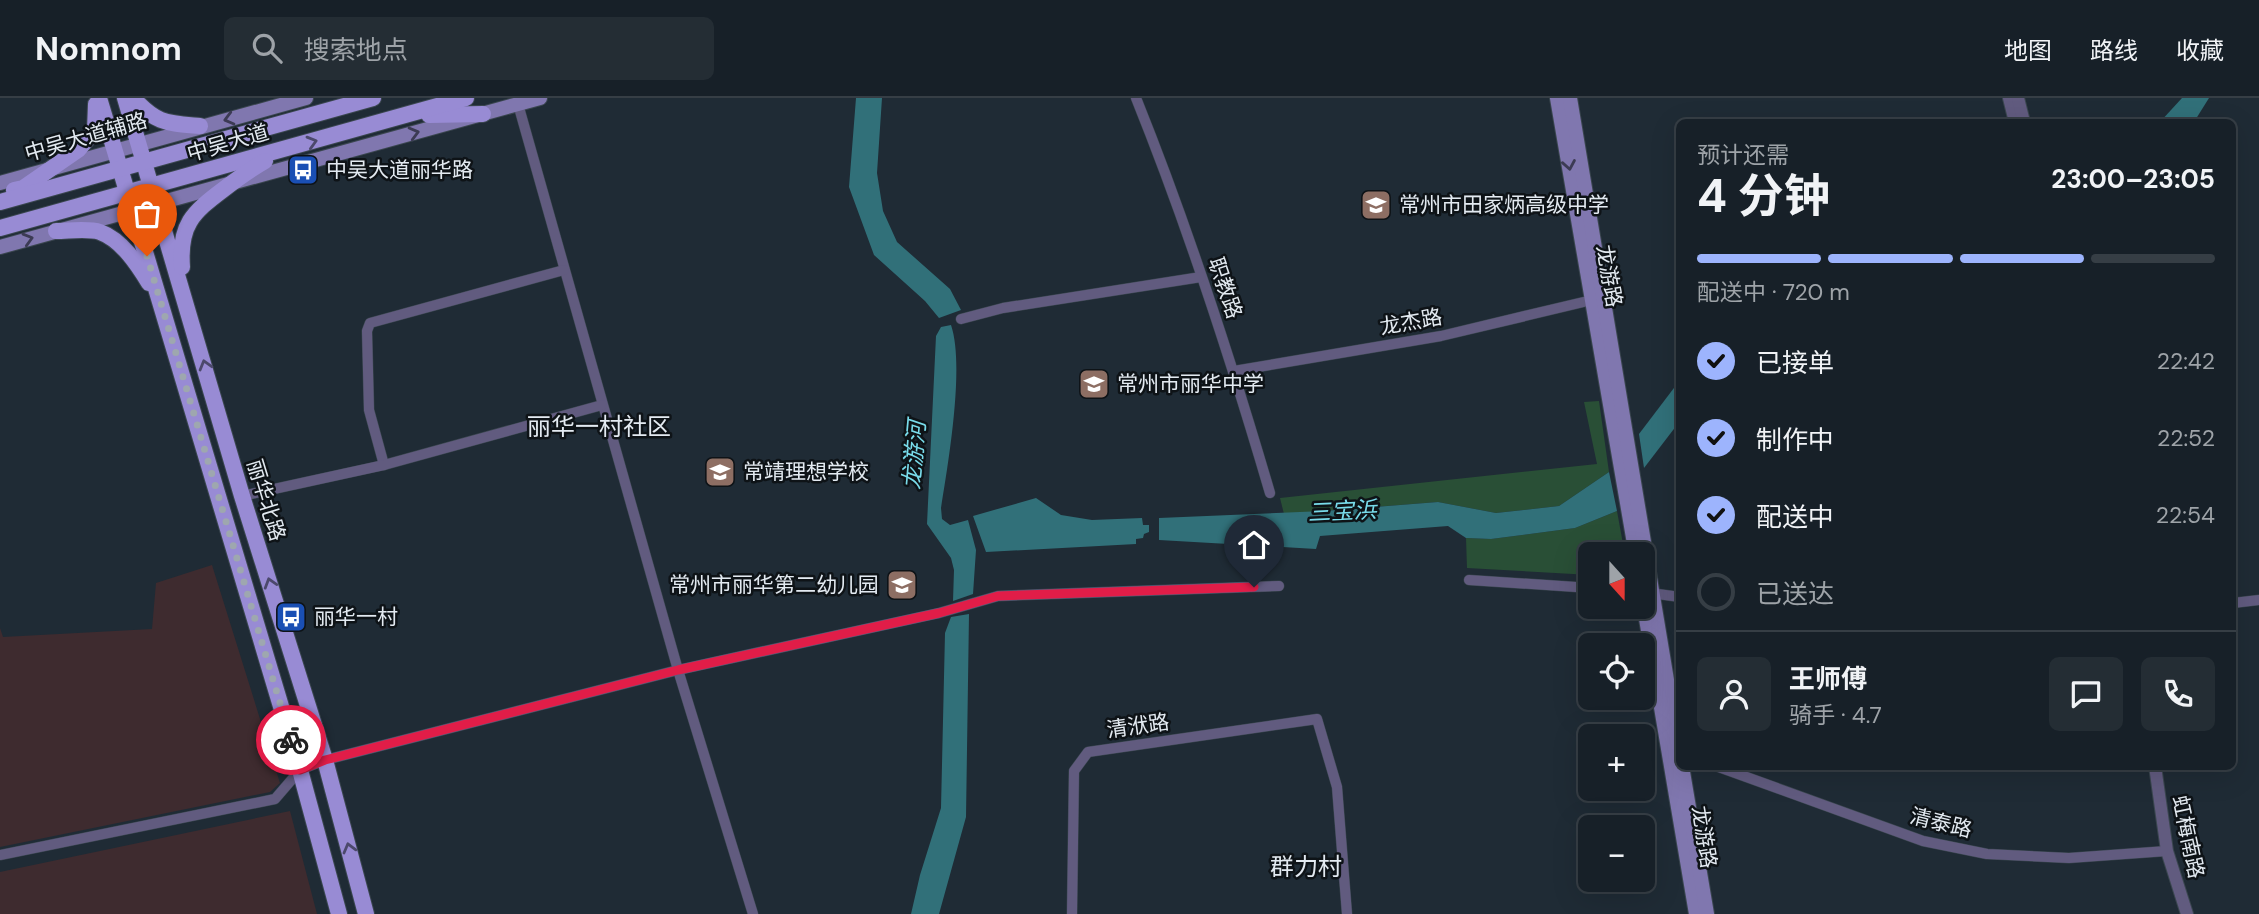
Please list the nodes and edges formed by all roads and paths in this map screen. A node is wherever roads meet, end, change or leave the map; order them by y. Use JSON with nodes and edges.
{"nodes":[{"id":1,"x":98,"y":98,"type":"edge"},
{"id":2,"x":125,"y":98,"type":"edge"},
{"id":3,"x":133,"y":98,"type":"edge"},
{"id":4,"x":306,"y":98,"type":"edge"},
{"id":5,"x":333,"y":98,"type":"edge"},
{"id":6,"x":373,"y":98,"type":"edge"},
{"id":7,"x":451,"y":98,"type":"edge"},
{"id":8,"x":466,"y":98,"type":"edge"},
{"id":9,"x":540,"y":98,"type":"edge"},
{"id":10,"x":1136,"y":98,"type":"edge"},
{"id":11,"x":1557,"y":98,"type":"edge"},
{"id":12,"x":1570,"y":98,"type":"edge"},
{"id":13,"x":2009,"y":98,"type":"edge"},
{"id":14,"x":2018,"y":98,"type":"edge"},
{"id":15,"x":518,"y":104,"type":"junction"},
{"id":16,"x":430,"y":108,"type":"junction"},
{"id":17,"x":483,"y":114,"type":"junction"},
{"id":18,"x":405,"y":115,"type":"junction"},
{"id":19,"x":306,"y":117,"type":"junction"},
{"id":20,"x":2014,"y":119,"type":"edge"},
{"id":21,"x":2023,"y":119,"type":"edge"},
{"id":22,"x":200,"y":126,"type":"junction"},
{"id":23,"x":225,"y":139,"type":"junction"},
{"id":24,"x":139,"y":144,"type":"junction"},
{"id":25,"x":286,"y":149,"type":"junction"},
{"id":26,"x":115,"y":151,"type":"junction"},
{"id":27,"x":144,"y":161,"type":"junction"},
{"id":28,"x":228,"y":166,"type":"junction"},
{"id":29,"x":120,"y":168,"type":"junction"},
{"id":30,"x":51,"y":169,"type":"junction"},
{"id":31,"x":0,"y":183,"type":"edge"},
{"id":32,"x":230,"y":184,"type":"junction"},
{"id":33,"x":152,"y":186,"type":"junction"},
{"id":34,"x":44,"y":190,"type":"junction"},
{"id":35,"x":128,"y":192,"type":"junction"},
{"id":36,"x":0,"y":194,"type":"edge"},
{"id":37,"x":0,"y":202,"type":"edge"},
{"id":38,"x":157,"y":204,"type":"junction"},
{"id":39,"x":133,"y":210,"type":"junction"},
{"id":40,"x":50,"y":213,"type":"junction"},
{"id":41,"x":0,"y":228,"type":"edge"},
{"id":42,"x":56,"y":231,"type":"junction"},
{"id":43,"x":0,"y":247,"type":"edge"},
{"id":44,"x":564,"y":270,"type":"junction"},
{"id":45,"x":1201,"y":277,"type":"junction"},
{"id":46,"x":183,"y":291,"type":"junction"},
{"id":47,"x":1592,"y":300,"type":"junction"},
{"id":48,"x":161,"y":302,"type":"junction"},
{"id":49,"x":961,"y":319,"type":"dead end"},
{"id":50,"x":1234,"y":371,"type":"junction"},
{"id":51,"x":602,"y":405,"type":"junction"},
{"id":52,"x":1625,"y":456,"type":"junction"},
{"id":53,"x":383,"y":465,"type":"junction"},
{"id":54,"x":1631,"y":489,"type":"junction"},
{"id":55,"x":1270,"y":493,"type":"dead end"},
{"id":56,"x":242,"y":496,"type":"junction"},
{"id":57,"x":1635,"y":542,"type":"edge"},
{"id":58,"x":1639,"y":542,"type":"edge"},
{"id":59,"x":1469,"y":580,"type":"dead end"},
{"id":60,"x":1279,"y":586,"type":"dead end"},
{"id":61,"x":1578,"y":587,"type":"edge"},
{"id":62,"x":1656,"y":596,"type":"edge"},
{"id":63,"x":1676,"y":597,"type":"edge"},
{"id":64,"x":2259,"y":600,"type":"edge"},
{"id":65,"x":2236,"y":603,"type":"edge"},
{"id":66,"x":1652,"y":620,"type":"edge"},
{"id":67,"x":678,"y":670,"type":"junction"},
{"id":68,"x":1676,"y":751,"type":"edge"},
{"id":69,"x":325,"y":760,"type":"junction"},
{"id":70,"x":300,"y":770,"type":"junction"},
{"id":71,"x":1679,"y":770,"type":"edge"},
{"id":72,"x":1683,"y":770,"type":"edge"},
{"id":73,"x":1727,"y":770,"type":"edge"},
{"id":74,"x":2156,"y":770,"type":"edge"},
{"id":75,"x":2167,"y":851,"type":"junction"},
{"id":76,"x":0,"y":855,"type":"edge"},
{"id":77,"x":339,"y":914,"type":"edge"},
{"id":78,"x":366,"y":914,"type":"edge"},
{"id":79,"x":753,"y":914,"type":"edge"},
{"id":80,"x":1072,"y":914,"type":"edge"},
{"id":81,"x":1347,"y":914,"type":"edge"},
{"id":82,"x":1696,"y":914,"type":"edge"},
{"id":83,"x":1707,"y":914,"type":"edge"},
{"id":84,"x":2187,"y":914,"type":"edge"}],
"edges":[{"from":1,"to":26,"type":"main road"},
{"from":1,"to":30,"type":"main road"},
{"from":2,"to":24,"type":"main road","name":"丽华北路"},
{"from":3,"to":22,"type":"main road"},
{"from":4,"to":22,"type":"main road","name":"中吴大道辅路","one_way":true},
{"from":5,"to":19,"type":"main road"},
{"from":6,"to":19,"type":"main road","name":"中吴大道"},
{"from":7,"to":16,"type":"main road"},
{"from":8,"to":16,"type":"main road","name":"中吴大道"},
{"from":9,"to":15,"type":"main road"},
{"from":10,"to":45,"type":"street","name":"职教路"},
{"from":11,"to":47,"type":"main road","name":"龙游路","one_way":true},
{"from":12,"to":52,"type":"main road","name":"龙游路"},
{"from":13,"to":20,"type":"street"},
{"from":14,"to":21,"type":"street"},
{"from":15,"to":17,"type":"main road"},
{"from":15,"to":44,"type":"street"},
{"from":16,"to":18,"type":"main road","name":"中吴大道"},
{"from":17,"to":18,"type":"main road"},
{"from":32,"to":17,"type":"main road","one_way":true},
{"from":25,"to":18,"type":"main road","name":"中吴大道","one_way":true},
{"from":19,"to":23,"type":"main road","name":"中吴大道"},
{"from":22,"to":24,"type":"main road","name":"中吴大道辅路"},
{"from":23,"to":27,"type":"main road","name":"中吴大道"},
{"from":23,"to":28,"type":"main road"},
{"from":24,"to":26,"type":"main road","name":"中吴大道辅路"},
{"from":24,"to":27,"type":"main road","name":"丽华北路"},
{"from":25,"to":28,"type":"main road","name":"中吴大道"},
{"from":25,"to":32,"type":"main road"},
{"from":26,"to":29,"type":"main road"},
{"from":26,"to":30,"type":"main road","name":"中吴大道辅路"},
{"from":27,"to":29,"type":"main road","name":"中吴大道"},
{"from":27,"to":33,"type":"main road","name":"丽华北路"},
{"from":28,"to":33,"type":"main road","name":"中吴大道"},
{"from":29,"to":34,"type":"main road","name":"中吴大道"},
{"from":29,"to":35,"type":"main road"},
{"from":30,"to":31,"type":"main road","name":"中吴大道辅路"},
{"from":30,"to":36,"type":"main road"},
{"from":32,"to":38,"type":"main road"},
{"from":32,"to":46,"type":"main road"},
{"from":33,"to":35,"type":"main road","name":"中吴大道"},
{"from":33,"to":38,"type":"main road","name":"丽华北路"},
{"from":34,"to":37,"type":"main road","name":"中吴大道"},
{"from":34,"to":40,"type":"main road"},
{"from":35,"to":39,"type":"main road"},
{"from":35,"to":40,"type":"main road","name":"中吴大道"},
{"from":38,"to":39,"type":"main road"},
{"from":38,"to":46,"type":"main road","name":"丽华北路"},
{"from":39,"to":42,"type":"main road"},
{"from":39,"to":48,"type":"main road"},
{"from":40,"to":41,"type":"main road","name":"中吴大道"},
{"from":43,"to":42,"type":"main road","one_way":true},
{"from":42,"to":48,"type":"main road"},
{"from":44,"to":51,"type":"street"},
{"from":44,"to":53,"type":"street"},
{"from":45,"to":49,"type":"street"},
{"from":45,"to":50,"type":"street","name":"职教路"},
{"from":56,"to":46,"type":"main road","name":"丽华北路","one_way":true},
{"from":47,"to":50,"type":"street","name":"龙杰路"},
{"from":47,"to":52,"type":"main road","name":"龙游路"},
{"from":48,"to":70,"type":"main road"},
{"from":50,"to":55,"type":"street","name":"职教路"},
{"from":51,"to":53,"type":"street"},
{"from":51,"to":67,"type":"street"},
{"from":52,"to":54,"type":"main road"},
{"from":53,"to":56,"type":"street"},
{"from":54,"to":57,"type":"main road"},
{"from":54,"to":58,"type":"main road","name":"龙游路"},
{"from":69,"to":56,"type":"main road","name":"丽华北路","one_way":true},
{"from":59,"to":61,"type":"street"},
{"from":60,"to":67,"type":"street"},
{"from":62,"to":63,"type":"street"},
{"from":64,"to":65,"type":"street"},
{"from":66,"to":68,"type":"main road","name":"龙游路"},
{"from":67,"to":69,"type":"street"},
{"from":67,"to":79,"type":"street"},
{"from":69,"to":70,"type":"street"},
{"from":78,"to":69,"type":"main road","name":"丽华北路","one_way":true},
{"from":70,"to":76,"type":"street"},
{"from":70,"to":77,"type":"main road"},
{"from":71,"to":82,"type":"main road","name":"龙游路"},
{"from":72,"to":83,"type":"main road","name":"龙游路"},
{"from":73,"to":75,"type":"street","name":"清泰路"},
{"from":74,"to":75,"type":"street","name":"虹梅南路"},
{"from":75,"to":84,"type":"street","name":"虹梅南路"},
{"from":80,"to":81,"type":"street","name":"清洑路"}]}
